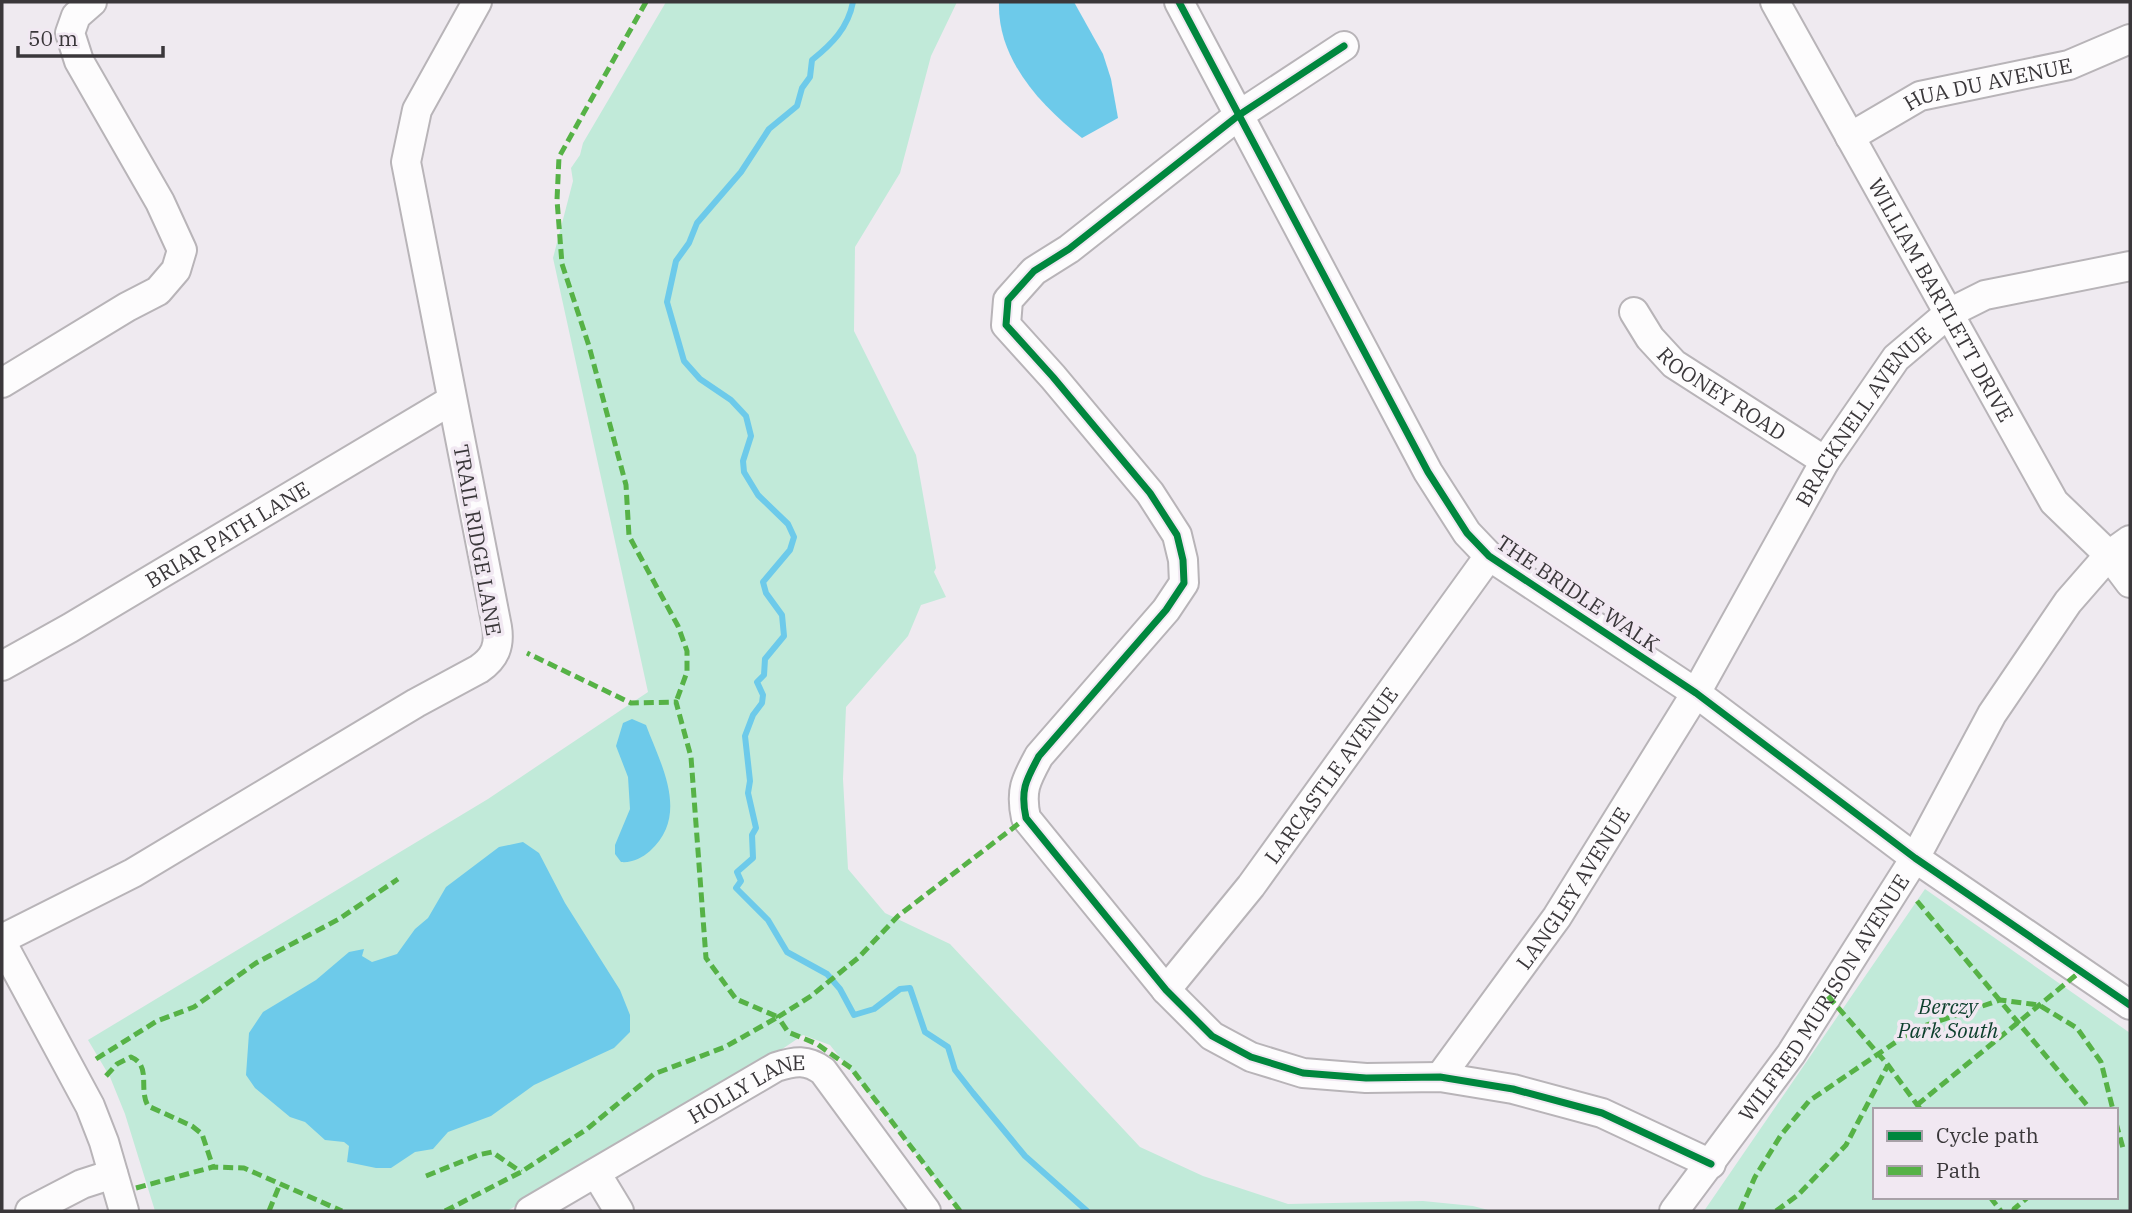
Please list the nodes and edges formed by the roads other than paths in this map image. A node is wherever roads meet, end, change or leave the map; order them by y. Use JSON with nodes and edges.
{"nodes":[{"id":1,"x":92,"y":2,"type":"edge"},
{"id":2,"x":477,"y":2,"type":"edge"},
{"id":3,"x":1179,"y":2,"type":"edge"},
{"id":4,"x":1775,"y":2,"type":"edge"},
{"id":5,"x":2130,"y":38,"type":"edge"},
{"id":6,"x":1344,"y":46,"type":"dead end"},
{"id":7,"x":1239,"y":115,"type":"junction"},
{"id":8,"x":1850,"y":137,"type":"junction"},
{"id":9,"x":2130,"y":267,"type":"edge"},
{"id":10,"x":1634,"y":312,"type":"dead end"},
{"id":11,"x":1949,"y":313,"type":"junction"},
{"id":12,"x":2,"y":383,"type":"edge"},
{"id":13,"x":452,"y":400,"type":"junction"},
{"id":14,"x":1825,"y":461,"type":"junction"},
{"id":15,"x":2120,"y":547,"type":"edge"},
{"id":16,"x":1489,"y":556,"type":"junction"},
{"id":17,"x":2130,"y":583,"type":"edge"},
{"id":18,"x":2,"y":666,"type":"edge"},
{"id":19,"x":1696,"y":692,"type":"junction"},
{"id":20,"x":1915,"y":858,"type":"junction"},
{"id":21,"x":2,"y":941,"type":"edge"},
{"id":22,"x":1167,"y":990,"type":"junction"},
{"id":23,"x":2130,"y":1005,"type":"edge"},
{"id":24,"x":1440,"y":1077,"type":"junction"},
{"id":25,"x":1711,"y":1164,"type":"junction"},
{"id":26,"x":596,"y":1173,"type":"junction"},
{"id":27,"x":113,"y":1174,"type":"junction"},
{"id":28,"x":30,"y":1211,"type":"edge"},
{"id":29,"x":124,"y":1211,"type":"edge"},
{"id":30,"x":530,"y":1211,"type":"edge"},
{"id":31,"x":619,"y":1211,"type":"edge"},
{"id":32,"x":926,"y":1211,"type":"edge"},
{"id":33,"x":1674,"y":1211,"type":"edge"}],
"edges":[{"from":1,"to":12,"type":"street"},
{"from":2,"to":13,"type":"street","name":"TRAIL RIDGE LANE"},
{"from":3,"to":7,"type":"street","name":"THE BRIDLE WALK"},
{"from":4,"to":8,"type":"street","name":"WILLIAM BARTLETT DRIVE"},
{"from":5,"to":8,"type":"street","name":"HUA DU AVENUE"},
{"from":6,"to":7,"type":"street"},
{"from":7,"to":16,"type":"street","name":"THE BRIDLE WALK"},
{"from":7,"to":22,"type":"street"},
{"from":8,"to":11,"type":"street","name":"WILLIAM BARTLETT DRIVE"},
{"from":9,"to":11,"type":"street","name":"BRACKNELL AVENUE"},
{"from":10,"to":14,"type":"street","name":"ROONEY ROAD"},
{"from":11,"to":14,"type":"street","name":"BRACKNELL AVENUE"},
{"from":11,"to":15,"type":"street","name":"WILLIAM BARTLETT DRIVE"},
{"from":13,"to":18,"type":"street","name":"BRIAR PATH LANE"},
{"from":13,"to":21,"type":"street","name":"TRAIL RIDGE LANE"},
{"from":14,"to":19,"type":"street","name":"BRACKNELL AVENUE"},
{"from":15,"to":17,"type":"street","name":"WILLIAM BARTLETT DRIVE"},
{"from":15,"to":20,"type":"street","name":"WILFRED MURISON AVENUE"},
{"from":16,"to":19,"type":"street","name":"THE BRIDLE WALK"},
{"from":16,"to":22,"type":"street","name":"LARCASTLE AVENUE"},
{"from":19,"to":20,"type":"street","name":"THE BRIDLE WALK"},
{"from":19,"to":24,"type":"street","name":"LANGLEY AVENUE"},
{"from":20,"to":23,"type":"street","name":"THE BRIDLE WALK"},
{"from":20,"to":25,"type":"street","name":"WILFRED MURISON AVENUE"},
{"from":21,"to":27,"type":"street"},
{"from":22,"to":24,"type":"street"},
{"from":24,"to":25,"type":"street"},
{"from":25,"to":33,"type":"street","name":"WILFRED MURISON AVENUE"},
{"from":26,"to":30,"type":"street"},
{"from":26,"to":31,"type":"street"},
{"from":26,"to":32,"type":"street","name":"HOLLY LANE"},
{"from":27,"to":28,"type":"street"},
{"from":27,"to":29,"type":"street"}]}
